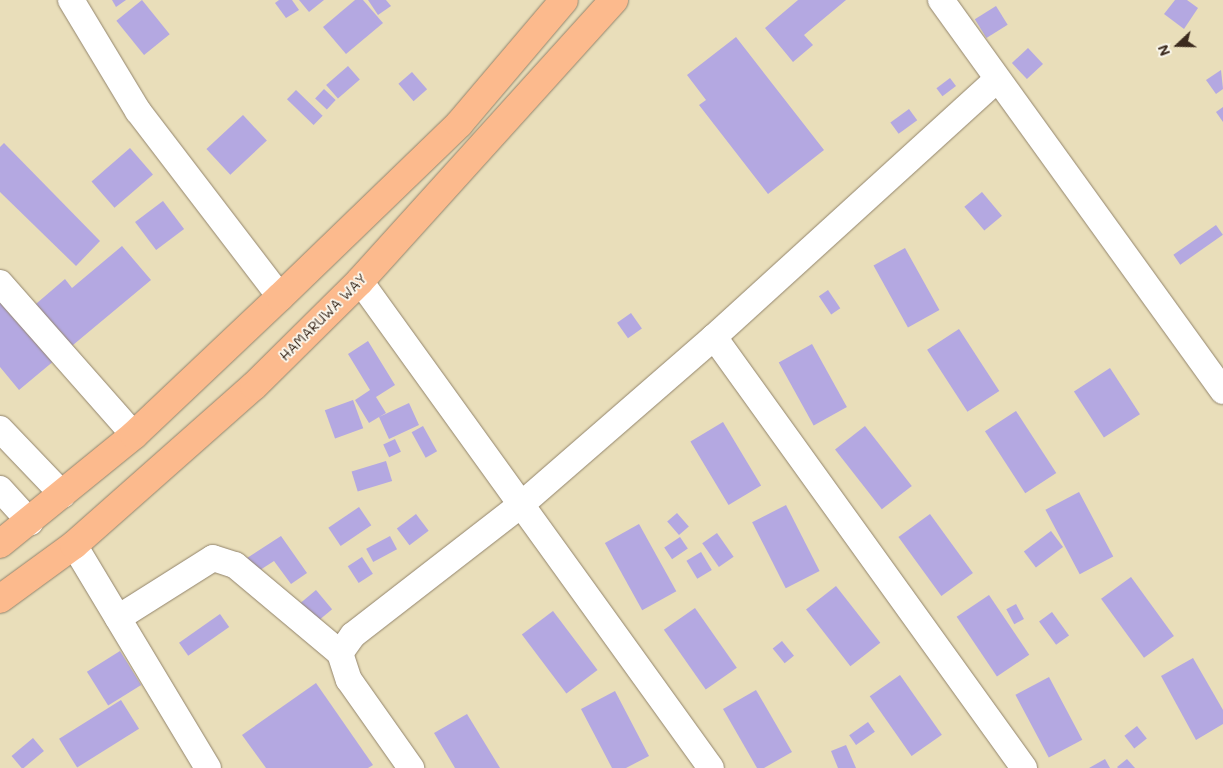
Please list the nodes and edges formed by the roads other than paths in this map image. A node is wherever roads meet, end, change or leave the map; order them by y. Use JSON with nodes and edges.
{"nodes":[{"id":1,"x":71,"y":0,"type":"edge"},
{"id":2,"x":564,"y":0,"type":"edge"},
{"id":3,"x":614,"y":0,"type":"edge"},
{"id":4,"x":940,"y":0,"type":"edge"},
{"id":5,"x":996,"y":80,"type":"junction"},
{"id":6,"x":360,"y":281,"type":"junction"},
{"id":7,"x":0,"y":283,"type":"edge"},
{"id":8,"x":280,"y":297,"type":"junction"},
{"id":9,"x":714,"y":337,"type":"junction"},
{"id":10,"x":1223,"y":391,"type":"edge"},
{"id":11,"x":0,"y":429,"type":"edge"},
{"id":12,"x":134,"y":435,"type":"junction"},
{"id":13,"x":0,"y":489,"type":"edge"},
{"id":14,"x":63,"y":495,"type":"junction"},
{"id":15,"x":522,"y":504,"type":"junction"},
{"id":16,"x":30,"y":522,"type":"junction"},
{"id":17,"x":0,"y":544,"type":"edge"},
{"id":18,"x":74,"y":545,"type":"junction"},
{"id":19,"x":0,"y":599,"type":"edge"},
{"id":20,"x":118,"y":618,"type":"junction"},
{"id":21,"x":340,"y":653,"type":"junction"},
{"id":22,"x":208,"y":768,"type":"edge"},
{"id":23,"x":411,"y":768,"type":"edge"},
{"id":24,"x":711,"y":768,"type":"edge"},
{"id":25,"x":1024,"y":768,"type":"edge"}],
"edges":[{"from":1,"to":8,"type":"street"},
{"from":2,"to":8,"type":"main road"},
{"from":3,"to":6,"type":"main road","name":"HAMARUWA WAY"},
{"from":4,"to":5,"type":"street"},
{"from":5,"to":9,"type":"street"},
{"from":5,"to":10,"type":"street"},
{"from":6,"to":15,"type":"street"},
{"from":6,"to":18,"type":"main road","name":"HAMARUWA WAY"},
{"from":7,"to":12,"type":"street"},
{"from":8,"to":12,"type":"main road"},
{"from":9,"to":15,"type":"street"},
{"from":9,"to":25,"type":"street"},
{"from":11,"to":14,"type":"street"},
{"from":12,"to":14,"type":"main road"},
{"from":13,"to":16,"type":"street"},
{"from":14,"to":16,"type":"main road"},
{"from":15,"to":21,"type":"street"},
{"from":15,"to":24,"type":"street"},
{"from":16,"to":17,"type":"main road"},
{"from":18,"to":19,"type":"main road","name":"HAMARUWA WAY"},
{"from":18,"to":20,"type":"street"},
{"from":20,"to":21,"type":"street"},
{"from":20,"to":22,"type":"street"},
{"from":21,"to":23,"type":"street"}]}
